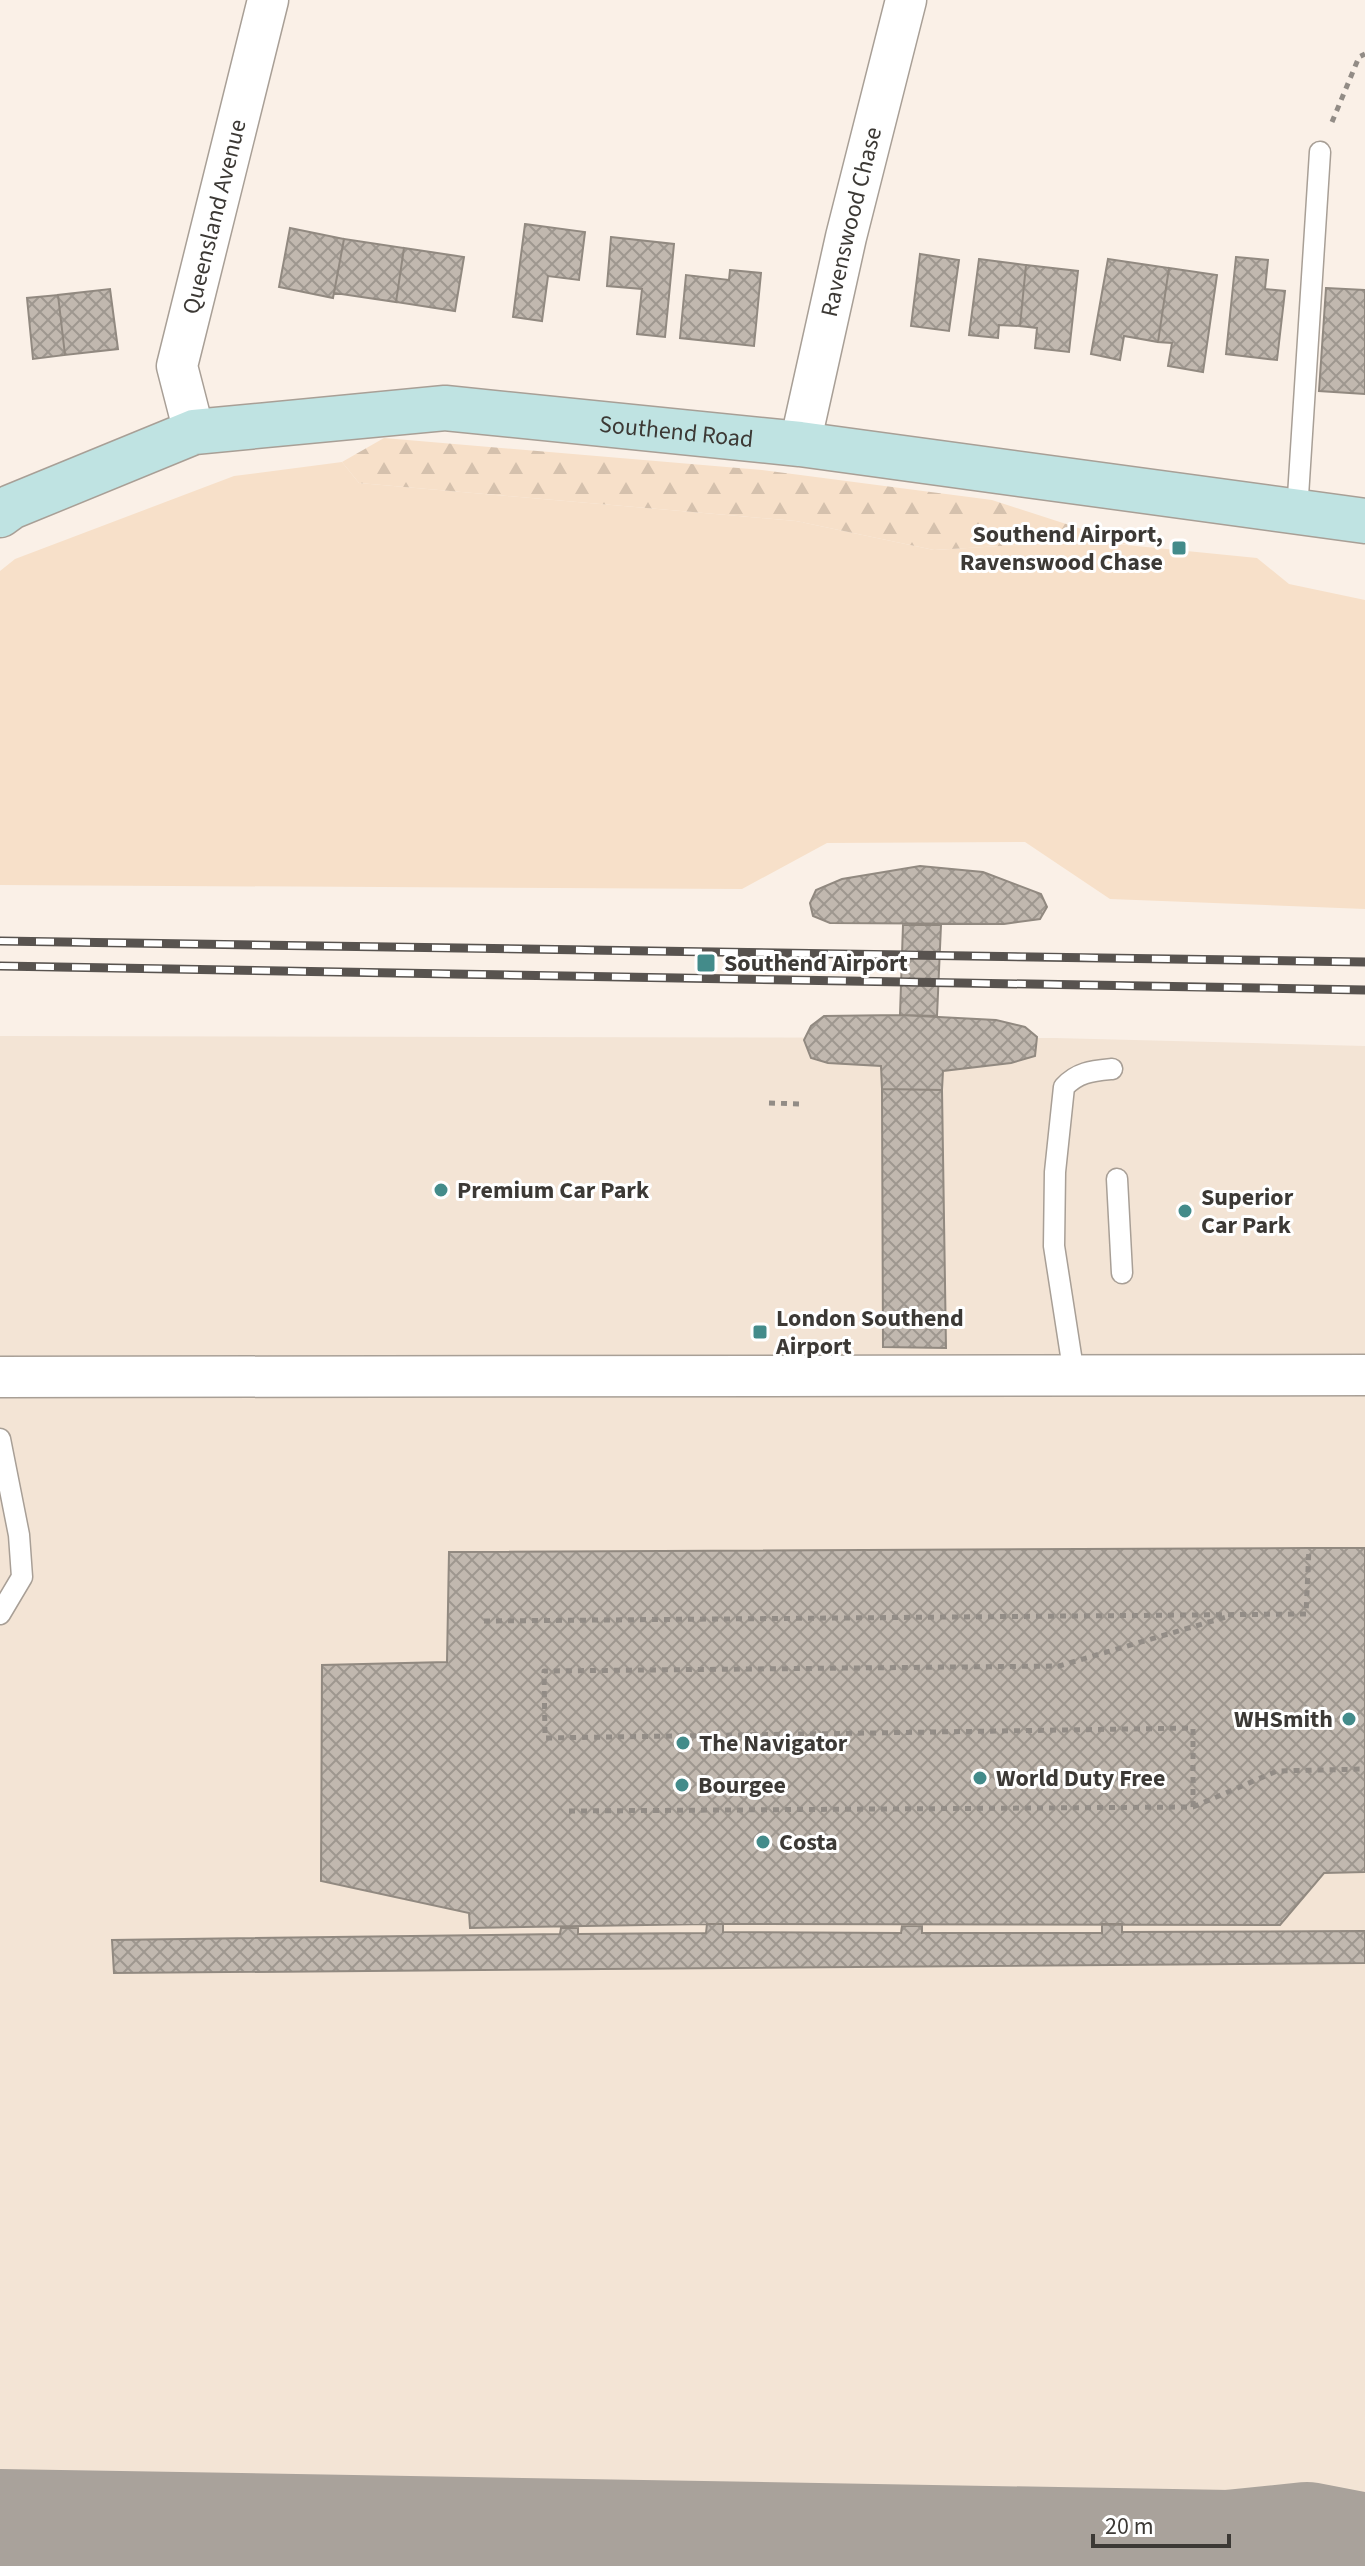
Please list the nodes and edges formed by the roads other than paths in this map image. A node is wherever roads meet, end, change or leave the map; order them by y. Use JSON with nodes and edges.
{"nodes":[{"id":1,"x":268,"y":0,"type":"edge"},
{"id":2,"x":906,"y":0,"type":"edge"},
{"id":3,"x":1320,"y":152,"type":"road end"},
{"id":4,"x":194,"y":432,"type":"junction"},
{"id":5,"x":800,"y":444,"type":"junction"},
{"id":6,"x":1297,"y":512,"type":"junction"},
{"id":7,"x":0,"y":515,"type":"edge"},
{"id":8,"x":1365,"y":521,"type":"edge"},
{"id":9,"x":1112,"y":1069,"type":"dead end"},
{"id":10,"x":1117,"y":1179,"type":"dead end"},
{"id":11,"x":1122,"y":1273,"type":"dead end"},
{"id":12,"x":1074,"y":1375,"type":"junction"},
{"id":13,"x":1365,"y":1375,"type":"edge"},
{"id":14,"x":0,"y":1377,"type":"edge"},
{"id":15,"x":0,"y":1439,"type":"edge"},
{"id":16,"x":0,"y":1614,"type":"edge"}],
"edges":[{"from":1,"to":4,"type":"street","name":"Queensland Avenue"},
{"from":2,"to":5,"type":"street","name":"Ravenswood Chase"},
{"from":3,"to":6,"type":"lane"},
{"from":4,"to":5,"type":"street","name":"Southend Road"},
{"from":4,"to":7,"type":"street","name":"Southend Road"},
{"from":5,"to":6,"type":"street","name":"Southend Road"},
{"from":6,"to":8,"type":"street","name":"Southend Road"},
{"from":9,"to":12,"type":"lane"},
{"from":10,"to":11,"type":"lane"},
{"from":12,"to":13,"type":"street"},
{"from":12,"to":14,"type":"street"},
{"from":15,"to":16,"type":"lane"}]}
